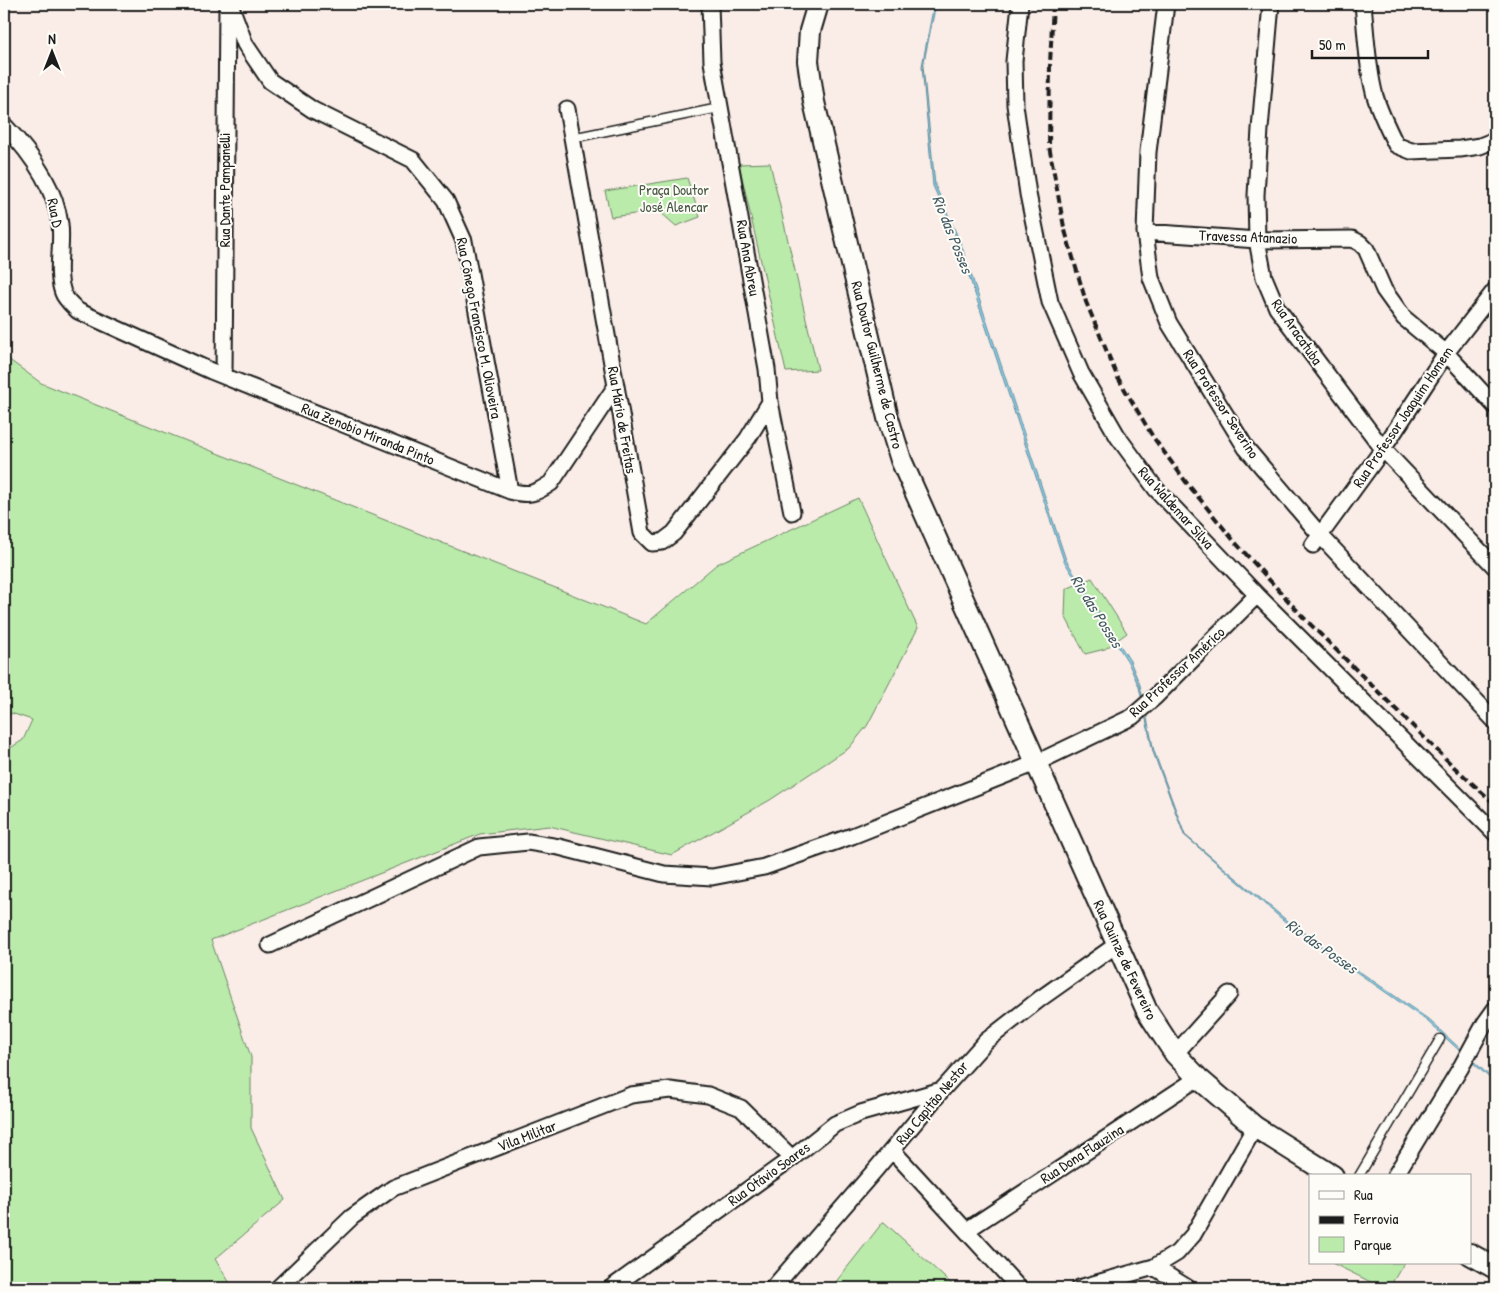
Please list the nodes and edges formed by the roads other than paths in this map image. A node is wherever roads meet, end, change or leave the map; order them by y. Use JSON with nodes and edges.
{"nodes":[{"id":1,"x":229,"y":4,"type":"edge"},
{"id":2,"x":710,"y":4,"type":"edge"},
{"id":3,"x":818,"y":4,"type":"edge"},
{"id":4,"x":1020,"y":4,"type":"edge"},
{"id":5,"x":1166,"y":4,"type":"edge"},
{"id":6,"x":1271,"y":4,"type":"edge"},
{"id":7,"x":1362,"y":4,"type":"edge"},
{"id":8,"x":719,"y":108,"type":"junction"},
{"id":9,"x":567,"y":109,"type":"dead end"},
{"id":10,"x":4,"y":125,"type":"edge"},
{"id":11,"x":572,"y":138,"type":"junction"},
{"id":12,"x":1495,"y":140,"type":"edge"},
{"id":13,"x":1480,"y":146,"type":"junction"},
{"id":14,"x":1495,"y":152,"type":"edge"},
{"id":15,"x":1145,"y":232,"type":"junction"},
{"id":16,"x":1257,"y":240,"type":"junction"},
{"id":17,"x":1495,"y":290,"type":"edge"},
{"id":18,"x":78,"y":311,"type":"joint"},
{"id":19,"x":1446,"y":353,"type":"junction"},
{"id":20,"x":224,"y":376,"type":"junction"},
{"id":21,"x":616,"y":386,"type":"junction"},
{"id":22,"x":770,"y":402,"type":"junction"},
{"id":23,"x":1495,"y":406,"type":"edge"},
{"id":24,"x":1383,"y":448,"type":"junction"},
{"id":25,"x":510,"y":491,"type":"junction"},
{"id":26,"x":792,"y":512,"type":"dead end"},
{"id":27,"x":1316,"y":540,"type":"junction"},
{"id":28,"x":1495,"y":567,"type":"edge"},
{"id":29,"x":1257,"y":595,"type":"junction"},
{"id":30,"x":1495,"y":721,"type":"edge"},
{"id":31,"x":1036,"y":763,"type":"junction"},
{"id":32,"x":1495,"y":832,"type":"edge"},
{"id":33,"x":1116,"y":945,"type":"junction"},
{"id":34,"x":270,"y":946,"type":"dead end"},
{"id":35,"x":1229,"y":994,"type":"dead end"},
{"id":36,"x":1495,"y":1009,"type":"edge"},
{"id":37,"x":1490,"y":1026,"type":"edge"},
{"id":38,"x":1440,"y":1039,"type":"dead end"},
{"id":39,"x":1175,"y":1054,"type":"junction"},
{"id":40,"x":1198,"y":1078,"type":"junction"},
{"id":41,"x":942,"y":1090,"type":"junction"},
{"id":42,"x":1256,"y":1127,"type":"junction"},
{"id":43,"x":892,"y":1150,"type":"junction"},
{"id":44,"x":792,"y":1158,"type":"junction"},
{"id":45,"x":1330,"y":1174,"type":"edge"},
{"id":46,"x":1360,"y":1174,"type":"edge"},
{"id":47,"x":1396,"y":1174,"type":"edge"},
{"id":48,"x":967,"y":1230,"type":"junction"},
{"id":49,"x":1472,"y":1255,"type":"edge"},
{"id":50,"x":1154,"y":1266,"type":"junction"},
{"id":51,"x":1495,"y":1268,"type":"edge"},
{"id":52,"x":278,"y":1288,"type":"edge"},
{"id":53,"x":611,"y":1288,"type":"edge"},
{"id":54,"x":773,"y":1288,"type":"edge"},
{"id":55,"x":1019,"y":1288,"type":"edge"},
{"id":56,"x":1079,"y":1288,"type":"edge"},
{"id":57,"x":1188,"y":1288,"type":"edge"}],
"edges":[{"from":1,"to":20,"type":"street","name":"Rua Dante Pampanelli"},
{"from":1,"to":25,"type":"street","name":"Rua Cônego Francisco M. Olioveira"},
{"from":2,"to":8,"type":"street","name":"Rua Ana Abreu"},
{"from":3,"to":31,"type":"main road","name":"Rua Doutor Guilherme de Castro"},
{"from":4,"to":29,"type":"street","name":"Rua Waldemar Silva"},
{"from":5,"to":15,"type":"street","name":"Rua Professor Severino"},
{"from":6,"to":16,"type":"street","name":"Rua Aracatuba"},
{"from":7,"to":13,"type":"street"},
{"from":8,"to":11,"type":"lane"},
{"from":8,"to":22,"type":"street","name":"Rua Ana Abreu"},
{"from":9,"to":11,"type":"street","name":"Rua Mário de Freitas"},
{"from":10,"to":18,"type":"street","name":"Rua D"},
{"from":11,"to":21,"type":"street","name":"Rua Mário de Freitas"},
{"from":12,"to":13,"type":"street"},
{"from":13,"to":14,"type":"street"},
{"from":15,"to":16,"type":"street","name":"Travessa Atanazio"},
{"from":15,"to":27,"type":"street","name":"Rua Professor Severino"},
{"from":16,"to":19,"type":"street","name":"Travessa Atanazio"},
{"from":16,"to":24,"type":"street","name":"Rua Aracatuba"},
{"from":17,"to":19,"type":"street","name":"Rua Professor Joaquim Homem"},
{"from":18,"to":20,"type":"street","name":"Rua Zenobio Miranda Pinto"},
{"from":19,"to":23,"type":"street"},
{"from":19,"to":24,"type":"street","name":"Rua Professor Joaquim Homem"},
{"from":20,"to":25,"type":"street","name":"Rua Zenobio Miranda Pinto"},
{"from":21,"to":22,"type":"street","name":"Rua Mário de Freitas"},
{"from":21,"to":25,"type":"street","name":"Rua Zenobio Miranda Pinto"},
{"from":22,"to":26,"type":"street","name":"Rua Ana Abreu"},
{"from":24,"to":27,"type":"street","name":"Rua Professor Joaquim Homem"},
{"from":24,"to":28,"type":"street","name":"Rua Aracatuba"},
{"from":27,"to":30,"type":"street","name":"Rua Professor Severino"},
{"from":29,"to":31,"type":"street","name":"Rua Professor Américo"},
{"from":29,"to":32,"type":"street","name":"Rua Waldemar Silva"},
{"from":31,"to":33,"type":"main road","name":"Rua Quinze de Fevereiro"},
{"from":31,"to":34,"type":"street","name":"Rua Professor Américo"},
{"from":33,"to":39,"type":"main road","name":"Rua Quinze de Fevereiro"},
{"from":33,"to":41,"type":"street","name":"Rua Capitão Nestor"},
{"from":35,"to":39,"type":"street"},
{"from":36,"to":37,"type":"street"},
{"from":37,"to":47,"type":"street"},
{"from":38,"to":46,"type":"lane"},
{"from":39,"to":40,"type":"main road","name":"Rua Quinze de Fevereiro"},
{"from":40,"to":42,"type":"main road","name":"Rua Quinze de Fevereiro"},
{"from":40,"to":48,"type":"street","name":"Rua Dona Flauzina"},
{"from":41,"to":43,"type":"street","name":"Rua Capitão Nestor"},
{"from":41,"to":44,"type":"street","name":"Rua Otávio Soares"},
{"from":42,"to":45,"type":"main road","name":"Rua Quinze de Fevereiro"},
{"from":42,"to":50,"type":"street"},
{"from":43,"to":48,"type":"street"},
{"from":43,"to":54,"type":"street","name":"Rua Capitão Nestor"},
{"from":44,"to":52,"type":"street","name":"Vila Militar"},
{"from":44,"to":53,"type":"street","name":"Rua Otávio Soares"},
{"from":48,"to":55,"type":"street"},
{"from":49,"to":51,"type":"main road"},
{"from":50,"to":56,"type":"street"},
{"from":50,"to":57,"type":"street"}]}
